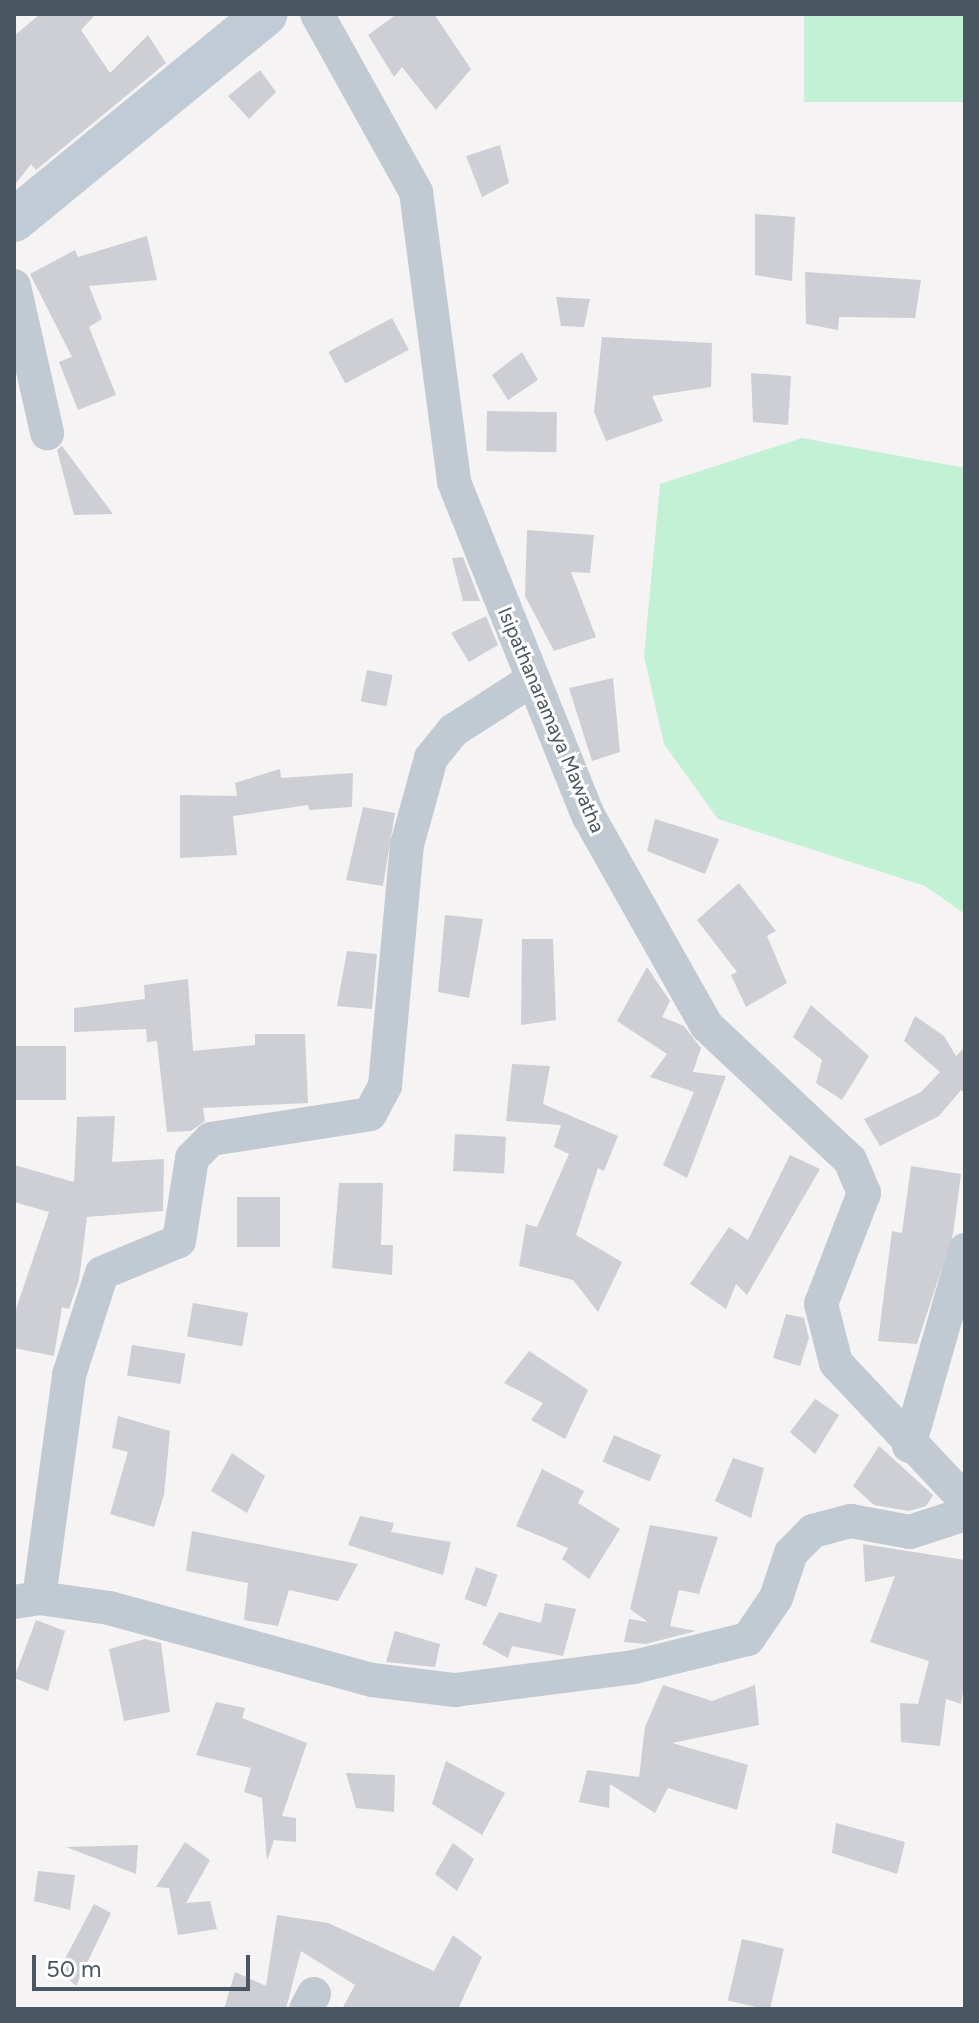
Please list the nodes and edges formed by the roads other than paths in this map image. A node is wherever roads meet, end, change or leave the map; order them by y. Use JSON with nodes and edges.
{"nodes":[{"id":1,"x":266,"y":14,"type":"edge"},
{"id":2,"x":317,"y":14,"type":"edge"},
{"id":3,"x":14,"y":220,"type":"edge"},
{"id":4,"x":14,"y":286,"type":"edge"},
{"id":5,"x":47,"y":433,"type":"dead end"},
{"id":6,"x":533,"y":679,"type":"junction"},
{"id":7,"x":965,"y":1250,"type":"edge"},
{"id":8,"x":909,"y":1446,"type":"junction"},
{"id":9,"x":965,"y":1500,"type":"edge"},
{"id":10,"x":965,"y":1514,"type":"edge"},
{"id":11,"x":26,"y":1600,"type":"edge"}],
"edges":[{"from":1,"to":3,"type":"street"},
{"from":2,"to":6,"type":"street","name":"Isipathanaramaya Mawatha"},
{"from":4,"to":5,"type":"street"},
{"from":6,"to":8,"type":"street","name":"Isipathanaramaya Mawatha"},
{"from":6,"to":11,"type":"street"},
{"from":7,"to":8,"type":"street"},
{"from":8,"to":9,"type":"street","name":"Isipathanaramaya Mawatha"},
{"from":10,"to":11,"type":"street"}]}
